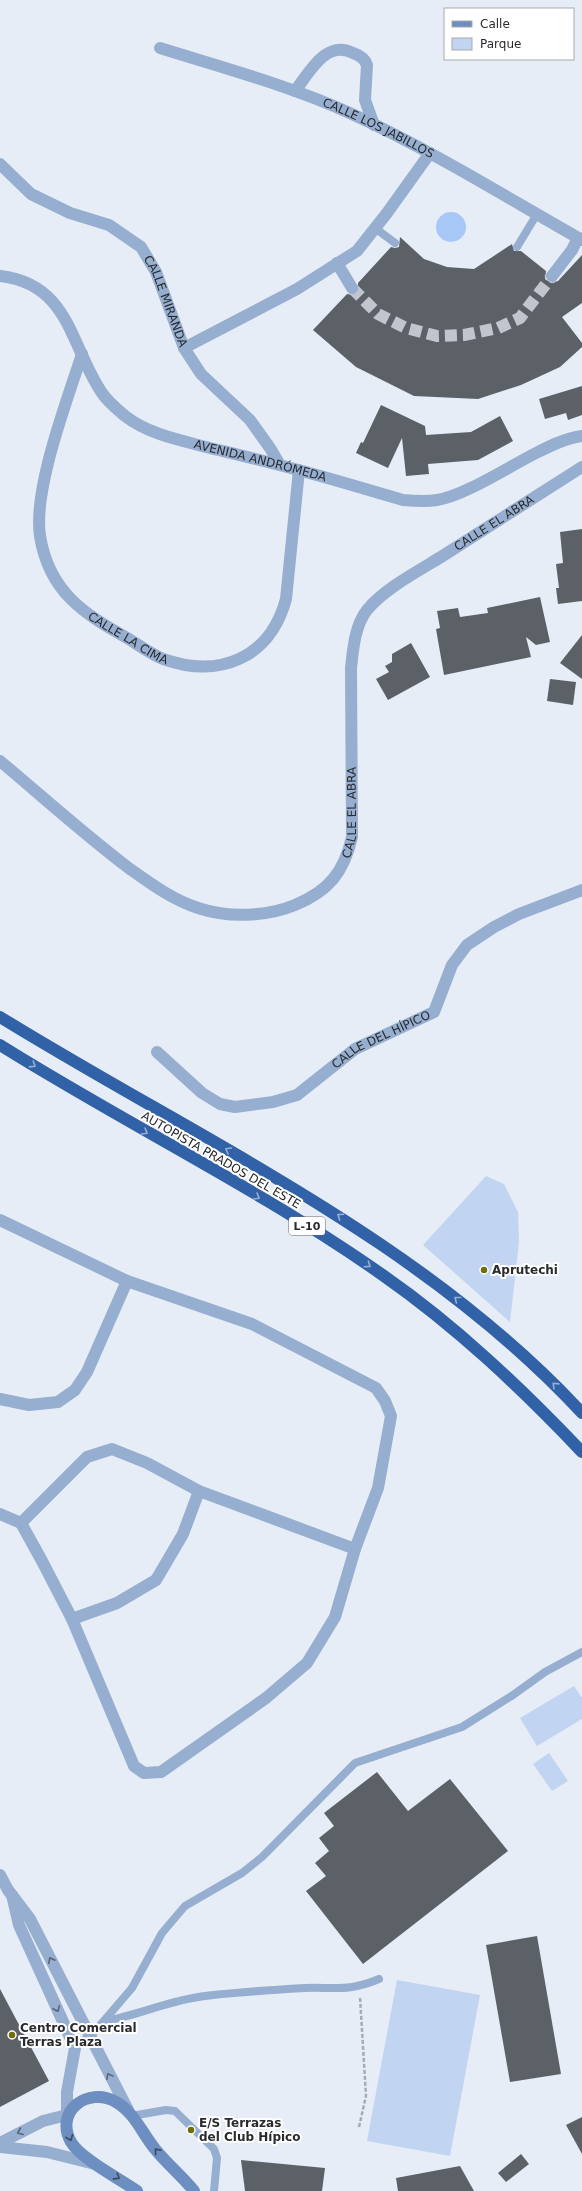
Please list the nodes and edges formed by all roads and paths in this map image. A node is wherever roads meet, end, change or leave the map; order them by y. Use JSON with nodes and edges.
{"nodes":[{"id":1,"x":160,"y":48,"type":"dead end"},
{"id":2,"x":295,"y":91,"type":"junction"},
{"id":3,"x":374,"y":125,"type":"junction"},
{"id":4,"x":430,"y":153,"type":"junction"},
{"id":5,"x":0,"y":164,"type":"edge"},
{"id":6,"x":537,"y":214,"type":"junction"},
{"id":7,"x":375,"y":228,"type":"junction"},
{"id":8,"x":580,"y":239,"type":"edge"},
{"id":9,"x":395,"y":243,"type":"dead end"},
{"id":10,"x":516,"y":248,"type":"dead end"},
{"id":11,"x":337,"y":263,"type":"junction"},
{"id":12,"x":0,"y":276,"type":"edge"},
{"id":13,"x":552,"y":276,"type":"tunnel mouth"},
{"id":14,"x":352,"y":288,"type":"tunnel mouth"},
{"id":15,"x":184,"y":348,"type":"junction"},
{"id":16,"x":82,"y":354,"type":"junction"},
{"id":17,"x":582,"y":436,"type":"edge"},
{"id":18,"x":280,"y":465,"type":"junction"},
{"id":19,"x":582,"y":467,"type":"edge"},
{"id":20,"x":299,"y":470,"type":"junction"},
{"id":21,"x":0,"y":761,"type":"edge"},
{"id":22,"x":582,"y":890,"type":"edge"},
{"id":23,"x":0,"y":1017,"type":"edge"},
{"id":24,"x":0,"y":1045,"type":"edge"},
{"id":25,"x":157,"y":1052,"type":"dead end"},
{"id":26,"x":0,"y":1220,"type":"edge"},
{"id":27,"x":127,"y":1281,"type":"junction"},
{"id":28,"x":0,"y":1399,"type":"edge"},
{"id":29,"x":582,"y":1413,"type":"edge"},
{"id":30,"x":582,"y":1452,"type":"edge"},
{"id":31,"x":199,"y":1492,"type":"junction"},
{"id":32,"x":0,"y":1514,"type":"edge"},
{"id":33,"x":21,"y":1523,"type":"junction"},
{"id":34,"x":354,"y":1549,"type":"junction"},
{"id":35,"x":72,"y":1619,"type":"junction"},
{"id":36,"x":582,"y":1652,"type":"edge"},
{"id":37,"x":0,"y":1875,"type":"edge"},
{"id":38,"x":6,"y":1893,"type":"edge"},
{"id":39,"x":379,"y":1979,"type":"dead end"},
{"id":40,"x":360,"y":1987,"type":"junction"},
{"id":41,"x":105,"y":2021,"type":"junction"},
{"id":42,"x":90,"y":2037,"type":"junction"},
{"id":43,"x":74,"y":2045,"type":"junction"},
{"id":44,"x":130,"y":2113,"type":"junction"},
{"id":45,"x":67,"y":2115,"type":"junction"},
{"id":46,"x":359,"y":2127,"type":"dead end"},
{"id":47,"x":0,"y":2143,"type":"edge"},
{"id":48,"x":0,"y":2147,"type":"edge"},
{"id":49,"x":95,"y":2164,"type":"junction"},
{"id":50,"x":184,"y":2179,"type":"junction"},
{"id":51,"x":137,"y":2191,"type":"edge"},
{"id":52,"x":194,"y":2191,"type":"edge"},
{"id":53,"x":200,"y":2191,"type":"edge"},
{"id":54,"x":214,"y":2191,"type":"edge"}],
"edges":[{"from":1,"to":2,"type":"street","name":"CALLE LOS JABILLOS"},
{"from":2,"to":3,"type":"street","name":"CALLE LOS JABILLOS"},
{"from":2,"to":3,"type":"street"},
{"from":3,"to":4,"type":"street","name":"CALLE LOS JABILLOS"},
{"from":4,"to":6,"type":"street","name":"CALLE LOS JABILLOS"},
{"from":4,"to":7,"type":"street"},
{"from":5,"to":15,"type":"street","name":"CALLE MIRANDA"},
{"from":6,"to":8,"type":"street","name":"CALLE LOS JABILLOS"},
{"from":6,"to":10,"type":"lane"},
{"from":7,"to":9,"type":"lane"},
{"from":7,"to":11,"type":"street"},
{"from":8,"to":13,"type":"street"},
{"from":11,"to":14,"type":"street"},
{"from":11,"to":15,"type":"street"},
{"from":12,"to":16,"type":"street","name":"AVENIDA ANDRÓMEDA"},
{"from":15,"to":18,"type":"street","name":"CALLE MIRANDA"},
{"from":16,"to":18,"type":"street","name":"AVENIDA ANDRÓMEDA"},
{"from":16,"to":20,"type":"street","name":"CALLE LA CIMA"},
{"from":17,"to":20,"type":"street","name":"AVENIDA ANDRÓMEDA"},
{"from":18,"to":20,"type":"street","name":"AVENIDA ANDRÓMEDA"},
{"from":19,"to":21,"type":"street","name":"CALLE EL ABRA"},
{"from":22,"to":25,"type":"street","name":"CALLE DEL HÍPICO"},
{"from":29,"to":23,"type":"highway","name":"AUTOPISTA PRADOS DEL ESTE","number":"L-10","one_way":true},
{"from":24,"to":30,"type":"highway","name":"AUTOPISTA PRADOS DEL ESTE","number":"L-10","one_way":true},
{"from":26,"to":27,"type":"street"},
{"from":27,"to":28,"type":"street"},
{"from":27,"to":34,"type":"street"},
{"from":31,"to":33,"type":"street"},
{"from":31,"to":34,"type":"street"},
{"from":31,"to":35,"type":"street"},
{"from":32,"to":33,"type":"street"},
{"from":33,"to":35,"type":"street"},
{"from":34,"to":35,"type":"street"},
{"from":36,"to":41,"type":"lane"},
{"from":37,"to":38,"type":"street"},
{"from":42,"to":38,"type":"street","one_way":true},
{"from":38,"to":43,"type":"street","one_way":true},
{"from":39,"to":40,"type":"lane"},
{"from":40,"to":41,"type":"lane"},
{"from":40,"to":46,"type":"path"},
{"from":41,"to":42,"type":"lane"},
{"from":42,"to":43,"type":"lane"},
{"from":44,"to":42,"type":"street","one_way":true},
{"from":43,"to":45,"type":"street"},
{"from":44,"to":45,"type":"main road"},
{"from":50,"to":44,"type":"main road","one_way":true},
{"from":44,"to":54,"type":"lane"},
{"from":45,"to":47,"type":"street","one_way":true},
{"from":45,"to":49,"type":"main road","one_way":true},
{"from":48,"to":49,"type":"street"},
{"from":49,"to":51,"type":"main road","one_way":true},
{"from":50,"to":52,"type":"main road"},
{"from":50,"to":53,"type":"main road"}]}
